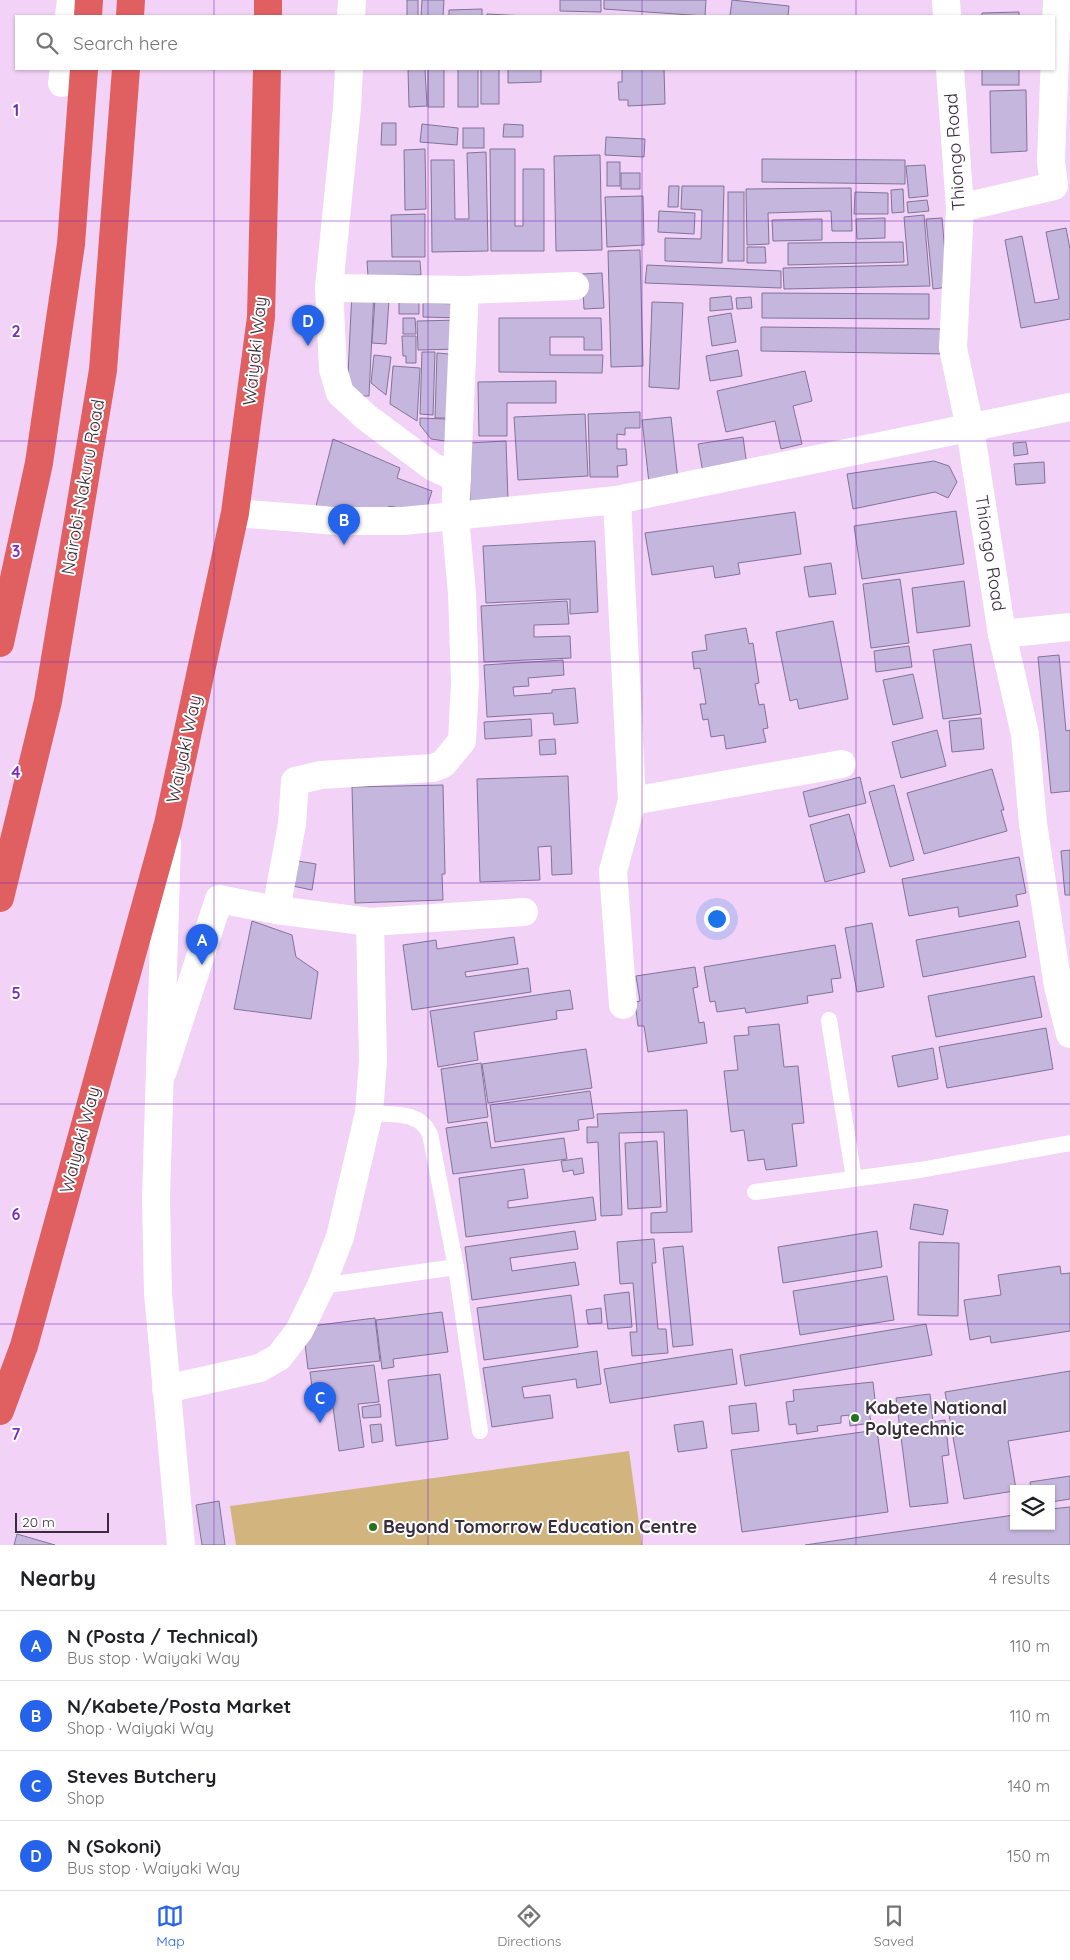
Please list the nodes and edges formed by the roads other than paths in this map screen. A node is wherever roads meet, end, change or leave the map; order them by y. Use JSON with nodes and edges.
{"nodes":[{"id":1,"x":71,"y":0,"type":"edge"},
{"id":2,"x":89,"y":0,"type":"edge"},
{"id":3,"x":131,"y":0,"type":"edge"},
{"id":4,"x":268,"y":0,"type":"edge"},
{"id":5,"x":352,"y":0,"type":"edge"},
{"id":6,"x":946,"y":0,"type":"edge"},
{"id":7,"x":1057,"y":0,"type":"edge"},
{"id":8,"x":69,"y":15,"type":"edge"},
{"id":9,"x":88,"y":15,"type":"edge"},
{"id":10,"x":130,"y":15,"type":"edge"},
{"id":11,"x":268,"y":15,"type":"edge"},
{"id":12,"x":351,"y":15,"type":"edge"},
{"id":13,"x":947,"y":15,"type":"edge"},
{"id":14,"x":1055,"y":54,"type":"edge"},
{"id":15,"x":126,"y":70,"type":"edge"},
{"id":16,"x":266,"y":70,"type":"edge"},
{"id":17,"x":349,"y":70,"type":"edge"},
{"id":18,"x":950,"y":70,"type":"edge"},
{"id":19,"x":1054,"y":70,"type":"edge"},
{"id":20,"x":70,"y":73,"type":"edge"},
{"id":21,"x":1062,"y":186,"type":"edge"},
{"id":22,"x":960,"y":208,"type":"junction"},
{"id":23,"x":575,"y":286,"type":"dead end"},
{"id":24,"x":329,"y":288,"type":"junction"},
{"id":25,"x":465,"y":290,"type":"junction"},
{"id":26,"x":1070,"y":407,"type":"edge"},
{"id":27,"x":970,"y":428,"type":"junction"},
{"id":28,"x":457,"y":478,"type":"junction"},
{"id":29,"x":617,"y":500,"type":"junction"},
{"id":30,"x":235,"y":513,"type":"junction"},
{"id":31,"x":455,"y":517,"type":"junction"},
{"id":32,"x":1070,"y":627,"type":"edge"},
{"id":33,"x":1002,"y":634,"type":"junction"},
{"id":34,"x":0,"y":643,"type":"edge"},
{"id":35,"x":842,"y":764,"type":"dead end"},
{"id":36,"x":632,"y":801,"type":"junction"},
{"id":37,"x":168,"y":824,"type":"junction"},
{"id":38,"x":0,"y":898,"type":"edge"},
{"id":39,"x":276,"y":910,"type":"junction"},
{"id":40,"x":524,"y":912,"type":"dead end"},
{"id":41,"x":370,"y":922,"type":"junction"},
{"id":42,"x":1064,"y":985,"type":"edge"},
{"id":43,"x":623,"y":1005,"type":"dead end"},
{"id":44,"x":829,"y":1020,"type":"dead end"},
{"id":45,"x":1070,"y":1034,"type":"edge"},
{"id":46,"x":161,"y":1077,"type":"junction"},
{"id":47,"x":369,"y":1113,"type":"junction"},
{"id":48,"x":1070,"y":1143,"type":"edge"},
{"id":49,"x":854,"y":1179,"type":"junction"},
{"id":50,"x":755,"y":1192,"type":"dead end"},
{"id":51,"x":456,"y":1267,"type":"junction"},
{"id":52,"x":320,"y":1286,"type":"junction"},
{"id":53,"x":166,"y":1388,"type":"junction"},
{"id":54,"x":0,"y":1411,"type":"edge"},
{"id":55,"x":480,"y":1431,"type":"dead end"},
{"id":56,"x":181,"y":1545,"type":"edge"}],
"edges":[{"from":1,"to":8,"type":"street"},
{"from":2,"to":9,"type":"highway"},
{"from":3,"to":10,"type":"highway"},
{"from":4,"to":11,"type":"highway"},
{"from":5,"to":12,"type":"street"},
{"from":6,"to":13,"type":"street"},
{"from":7,"to":14,"type":"street"},
{"from":15,"to":38,"type":"highway","name":"Nairobi-Nakuru Road"},
{"from":16,"to":30,"type":"highway","name":"Waiyaki Way"},
{"from":17,"to":24,"type":"street"},
{"from":18,"to":22,"type":"street","name":"Thiongo Road"},
{"from":19,"to":21,"type":"street"},
{"from":20,"to":34,"type":"highway"},
{"from":21,"to":22,"type":"street"},
{"from":22,"to":27,"type":"street","name":"Thiongo Road"},
{"from":23,"to":25,"type":"street"},
{"from":24,"to":25,"type":"street"},
{"from":24,"to":28,"type":"street"},
{"from":25,"to":28,"type":"street"},
{"from":26,"to":27,"type":"street"},
{"from":27,"to":29,"type":"street"},
{"from":27,"to":33,"type":"street","name":"Thiongo Road"},
{"from":28,"to":31,"type":"street"},
{"from":29,"to":31,"type":"street"},
{"from":29,"to":36,"type":"street"},
{"from":30,"to":31,"type":"street"},
{"from":30,"to":37,"type":"highway","name":"Waiyaki Way"},
{"from":31,"to":39,"type":"street"},
{"from":32,"to":33,"type":"street"},
{"from":33,"to":42,"type":"street","name":"Thiongo Road"},
{"from":35,"to":36,"type":"street"},
{"from":36,"to":43,"type":"street"},
{"from":37,"to":46,"type":"street"},
{"from":37,"to":54,"type":"highway","name":"Waiyaki Way"},
{"from":39,"to":41,"type":"street"},
{"from":39,"to":46,"type":"street"},
{"from":40,"to":41,"type":"street"},
{"from":41,"to":47,"type":"street"},
{"from":42,"to":45,"type":"street","name":"Thiongo Road"},
{"from":44,"to":49,"type":"lane"},
{"from":46,"to":53,"type":"street"},
{"from":47,"to":51,"type":"lane"},
{"from":47,"to":52,"type":"street"},
{"from":48,"to":49,"type":"lane"},
{"from":49,"to":50,"type":"lane"},
{"from":51,"to":52,"type":"lane"},
{"from":51,"to":55,"type":"lane"},
{"from":52,"to":53,"type":"street"},
{"from":53,"to":56,"type":"street"}]}
